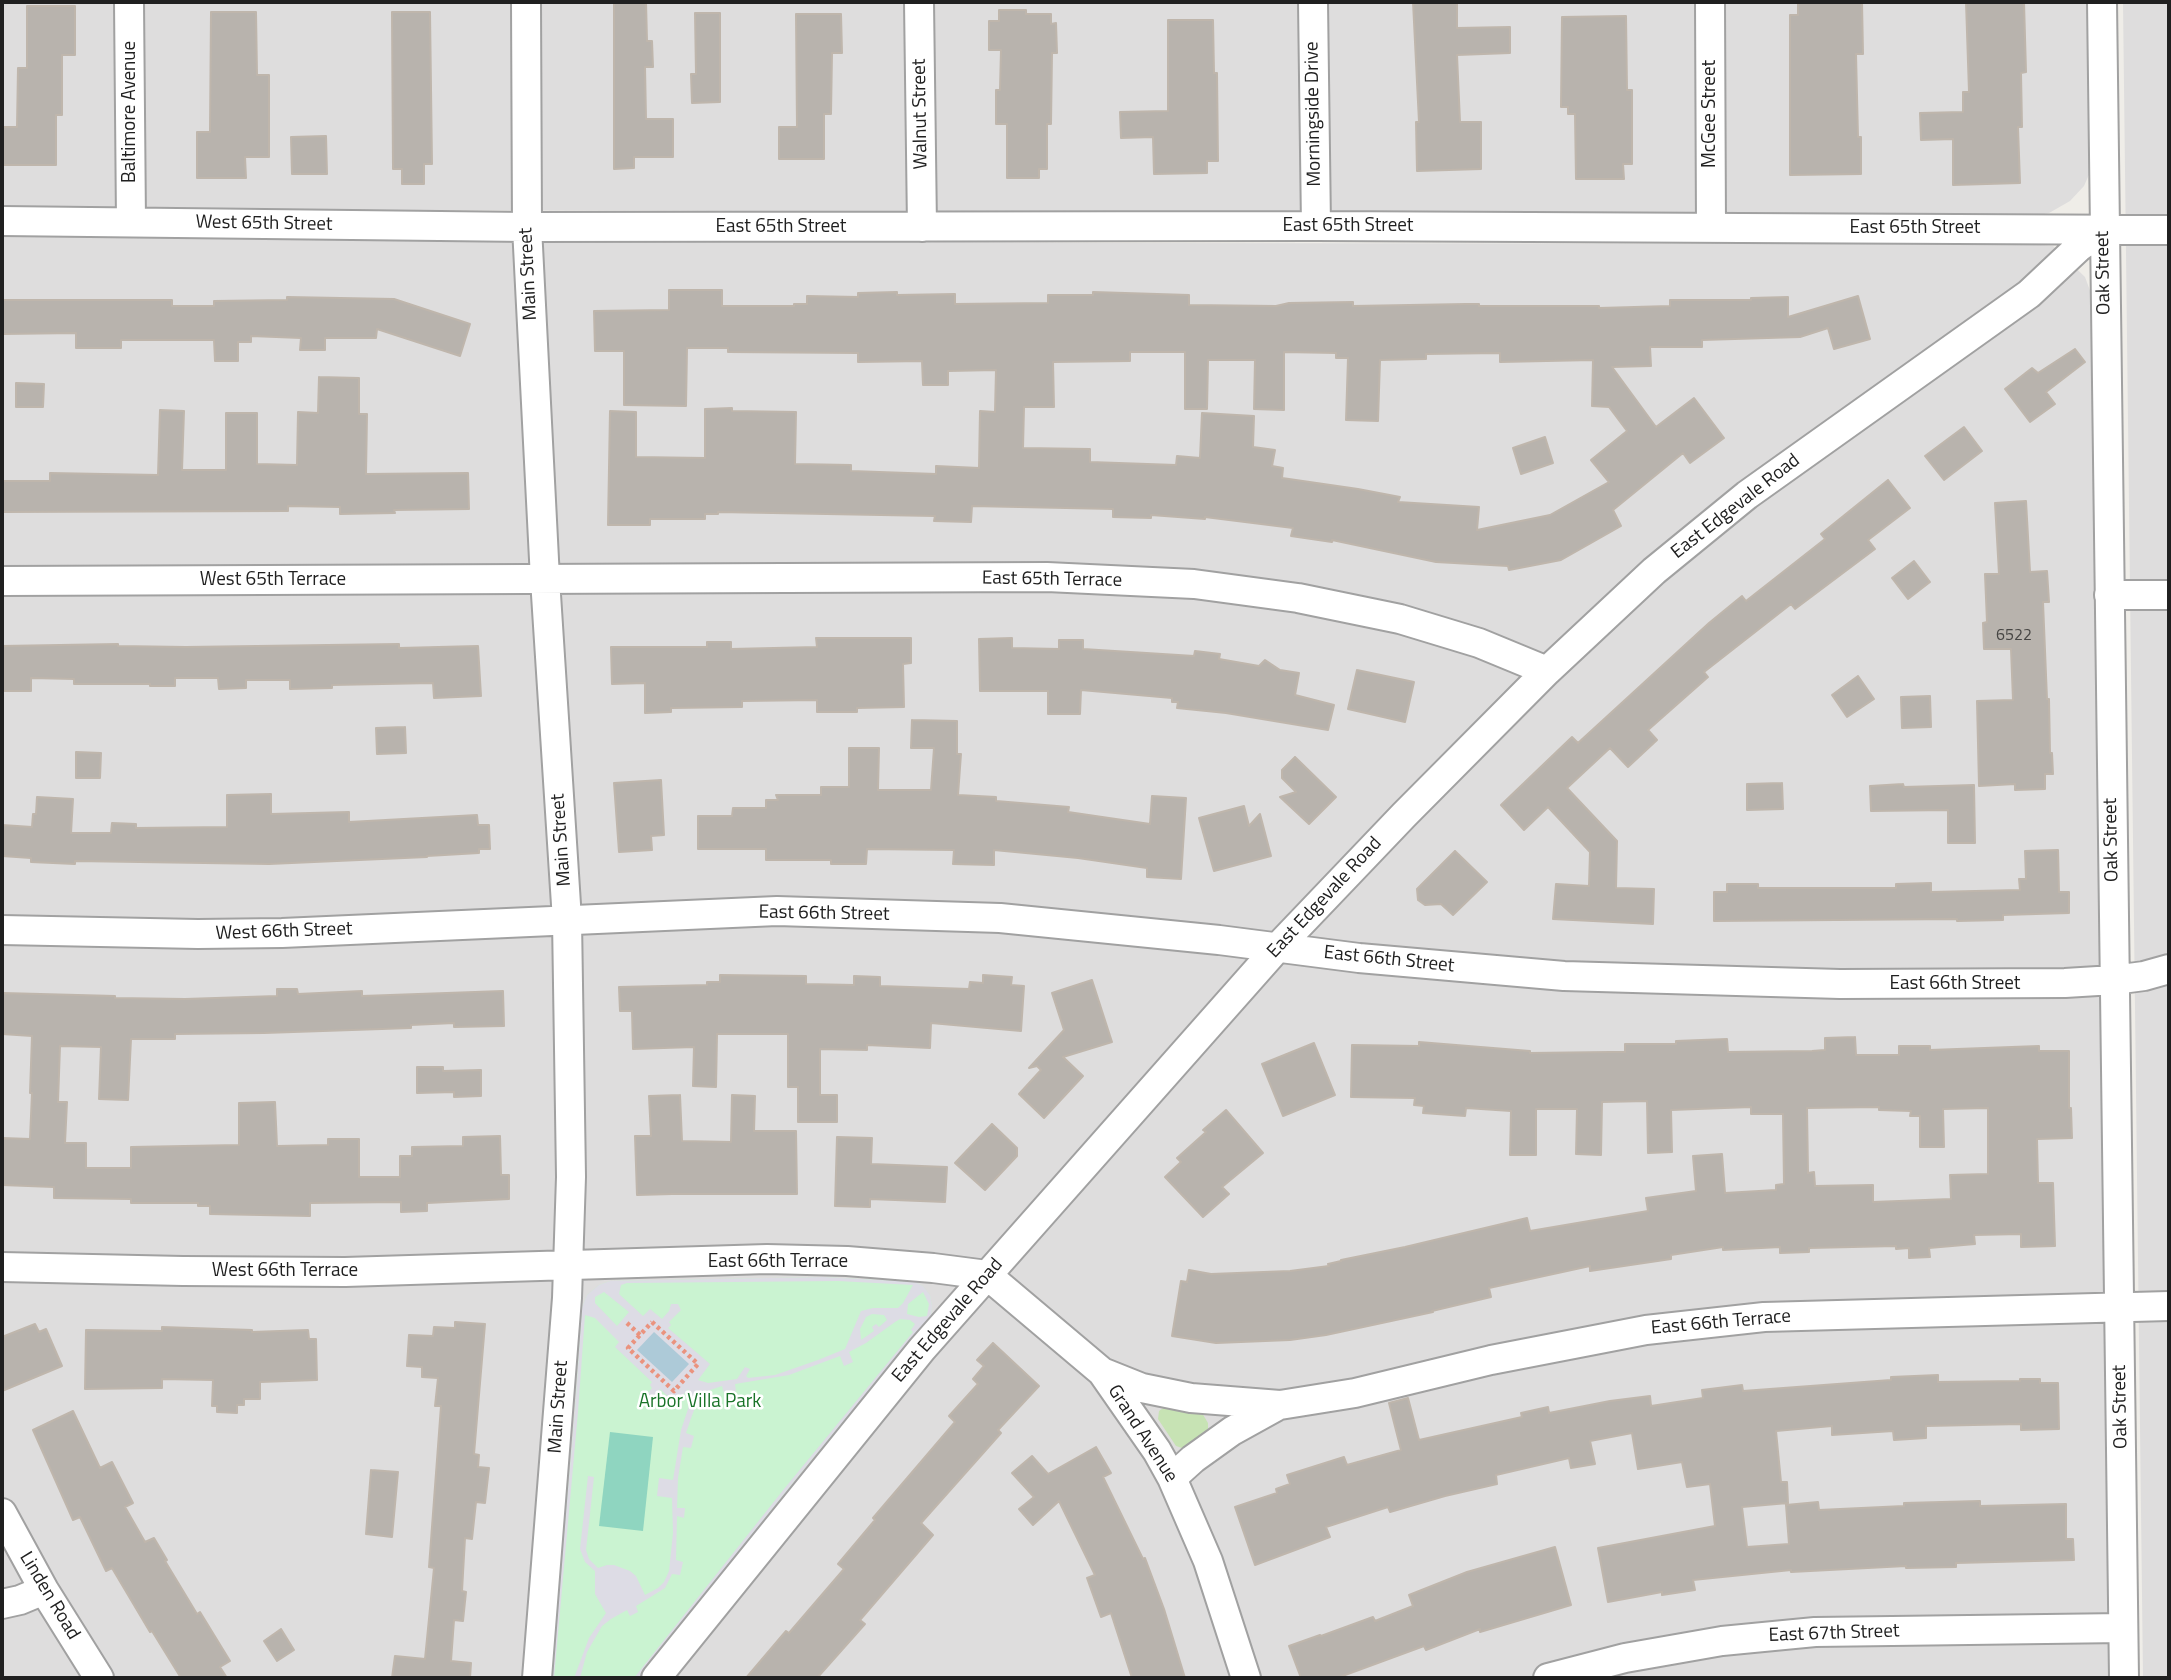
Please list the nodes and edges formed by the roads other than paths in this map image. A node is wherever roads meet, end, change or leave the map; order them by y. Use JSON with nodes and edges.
{"nodes":[{"id":1,"x":129,"y":2,"type":"edge"},
{"id":2,"x":526,"y":2,"type":"edge"},
{"id":3,"x":919,"y":2,"type":"edge"},
{"id":4,"x":1313,"y":2,"type":"edge"},
{"id":5,"x":1710,"y":2,"type":"edge"},
{"id":6,"x":2102,"y":2,"type":"edge"},
{"id":7,"x":2,"y":221,"type":"edge"},
{"id":8,"x":131,"y":222,"type":"junction"},
{"id":9,"x":1316,"y":226,"type":"junction"},
{"id":10,"x":922,"y":227,"type":"junction"},
{"id":11,"x":1711,"y":227,"type":"junction"},
{"id":12,"x":527,"y":228,"type":"junction"},
{"id":13,"x":2103,"y":230,"type":"junction"},
{"id":14,"x":2169,"y":230,"type":"edge"},
{"id":15,"x":545,"y":579,"type":"junction"},
{"id":16,"x":2,"y":581,"type":"edge"},
{"id":17,"x":2169,"y":594,"type":"edge"},
{"id":18,"x":2109,"y":595,"type":"junction"},
{"id":19,"x":1547,"y":671,"type":"junction"},
{"id":20,"x":567,"y":920,"type":"junction"},
{"id":21,"x":2,"y":930,"type":"edge"},
{"id":22,"x":1277,"y":948,"type":"junction"},
{"id":23,"x":2169,"y":970,"type":"edge"},
{"id":24,"x":2114,"y":980,"type":"junction"},
{"id":25,"x":568,"y":1265,"type":"junction"},
{"id":26,"x":2,"y":1267,"type":"edge"},
{"id":27,"x":987,"y":1275,"type":"junction"},
{"id":28,"x":2120,"y":1306,"type":"junction"},
{"id":29,"x":2169,"y":1306,"type":"edge"},
{"id":30,"x":1102,"y":1372,"type":"junction"},
{"id":31,"x":1280,"y":1405,"type":"junction"},
{"id":32,"x":1172,"y":1478,"type":"junction"},
{"id":33,"x":2,"y":1513,"type":"edge"},
{"id":34,"x":44,"y":1590,"type":"junction"},
{"id":35,"x":2,"y":1604,"type":"edge"},
{"id":36,"x":2123,"y":1628,"type":"junction"},
{"id":37,"x":99,"y":1678,"type":"edge"},
{"id":38,"x":537,"y":1678,"type":"edge"},
{"id":39,"x":656,"y":1678,"type":"edge"},
{"id":40,"x":1246,"y":1678,"type":"edge"},
{"id":41,"x":1548,"y":1678,"type":"edge"},
{"id":42,"x":2124,"y":1678,"type":"edge"}],
"edges":[{"from":1,"to":8,"type":"street","name":"Baltimore Avenue"},
{"from":2,"to":12,"type":"street","name":"Main Street"},
{"from":3,"to":10,"type":"street","name":"Walnut Street"},
{"from":4,"to":9,"type":"street","name":"Morningside Drive"},
{"from":5,"to":11,"type":"street","name":"McGee Street"},
{"from":6,"to":13,"type":"street","name":"Oak Street"},
{"from":7,"to":8,"type":"street","name":"West 65th Street"},
{"from":8,"to":12,"type":"street","name":"West 65th Street"},
{"from":9,"to":10,"type":"street","name":"East 65th Street"},
{"from":9,"to":11,"type":"street","name":"East 65th Street"},
{"from":10,"to":12,"type":"street","name":"East 65th Street"},
{"from":11,"to":13,"type":"street","name":"East 65th Street"},
{"from":12,"to":15,"type":"street","name":"Main Street"},
{"from":13,"to":14,"type":"street","name":"East 65th Street"},
{"from":13,"to":18,"type":"street","name":"Oak Street"},
{"from":13,"to":19,"type":"street","name":"East Edgevale Road"},
{"from":15,"to":16,"type":"street","name":"West 65th Terrace"},
{"from":15,"to":19,"type":"street","name":"East 65th Terrace"},
{"from":15,"to":20,"type":"street","name":"Main Street"},
{"from":17,"to":18,"type":"street"},
{"from":18,"to":24,"type":"street","name":"Oak Street"},
{"from":19,"to":22,"type":"street","name":"East Edgevale Road"},
{"from":20,"to":21,"type":"street","name":"West 66th Street"},
{"from":20,"to":22,"type":"street","name":"East 66th Street"},
{"from":20,"to":25,"type":"street","name":"Main Street"},
{"from":22,"to":24,"type":"street","name":"East 66th Street"},
{"from":22,"to":27,"type":"street","name":"East Edgevale Road"},
{"from":23,"to":24,"type":"street","name":"East 66th Street"},
{"from":24,"to":28,"type":"street","name":"Oak Street"},
{"from":25,"to":26,"type":"street","name":"West 66th Terrace"},
{"from":25,"to":27,"type":"street","name":"East 66th Terrace"},
{"from":25,"to":38,"type":"street","name":"Main Street"},
{"from":27,"to":30,"type":"street","name":"Grand Avenue"},
{"from":27,"to":39,"type":"street","name":"East Edgevale Road"},
{"from":28,"to":29,"type":"street","name":"East 66th Terrace"},
{"from":28,"to":31,"type":"street","name":"East 66th Terrace"},
{"from":28,"to":36,"type":"street","name":"Oak Street"},
{"from":30,"to":31,"type":"street","name":"East 66th Terrace"},
{"from":30,"to":32,"type":"street","name":"Grand Avenue"},
{"from":31,"to":32,"type":"street","name":"East 66th Terrace"},
{"from":32,"to":40,"type":"street","name":"Grand Avenue"},
{"from":33,"to":34,"type":"street","name":"Linden Road"},
{"from":34,"to":35,"type":"street"},
{"from":34,"to":37,"type":"street","name":"Linden Road"},
{"from":36,"to":41,"type":"street","name":"East 67th Street"},
{"from":36,"to":42,"type":"street","name":"Oak Street"}]}
